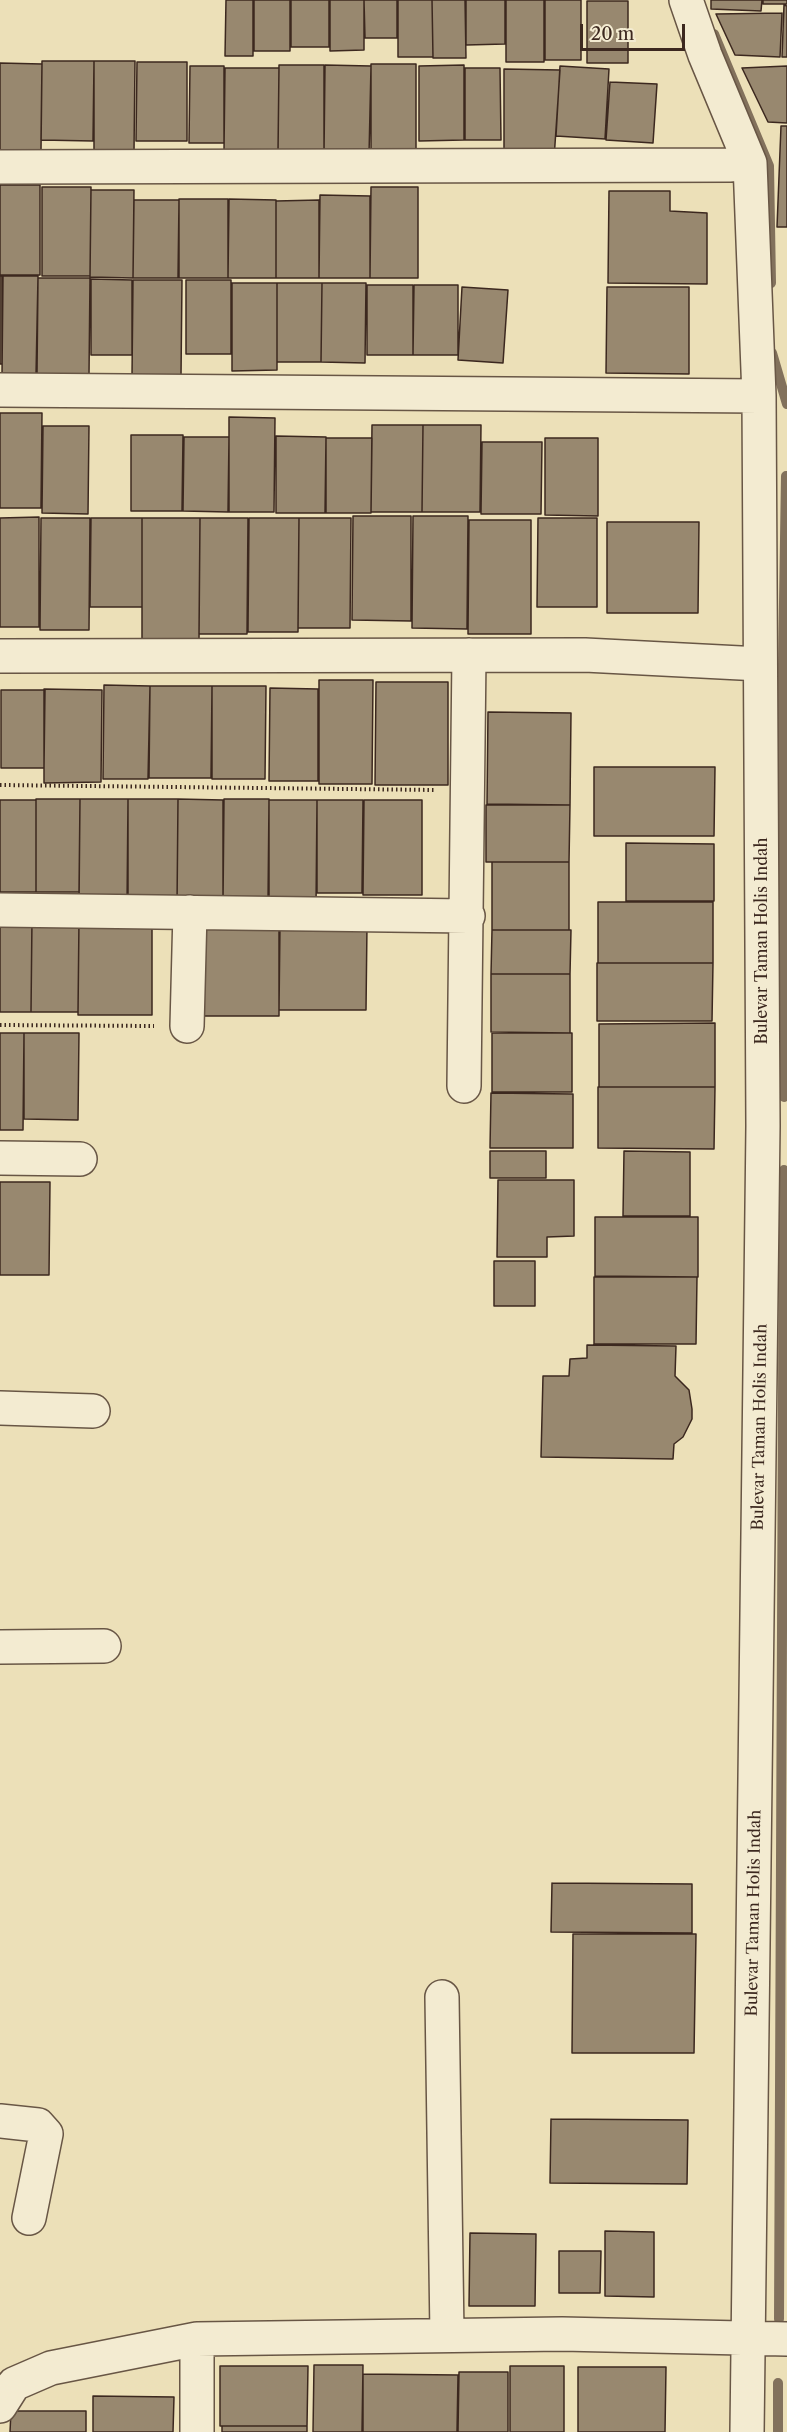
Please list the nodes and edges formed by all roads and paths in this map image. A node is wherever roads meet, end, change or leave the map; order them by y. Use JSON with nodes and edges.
{"nodes":[{"id":1,"x":686,"y":0,"type":"edge"},
{"id":2,"x":750,"y":163,"type":"junction"},
{"id":3,"x":0,"y":167,"type":"edge"},
{"id":4,"x":0,"y":390,"type":"edge"},
{"id":5,"x":759,"y":396,"type":"junction"},
{"id":6,"x":774,"y":450,"type":"edge"},
{"id":7,"x":469,"y":655,"type":"junction"},
{"id":8,"x":0,"y":656,"type":"edge"},
{"id":9,"x":760,"y":664,"type":"junction"},
{"id":10,"x":0,"y":785,"type":"edge"},
{"id":11,"x":465,"y":790,"type":"junction"},
{"id":12,"x":0,"y":910,"type":"edge"},
{"id":13,"x":190,"y":912,"type":"junction"},
{"id":14,"x":468,"y":916,"type":"junction"},
{"id":15,"x":0,"y":1025,"type":"edge"},
{"id":16,"x":187,"y":1026,"type":"joint"},
{"id":17,"x":464,"y":1086,"type":"dead end"},
{"id":18,"x":775,"y":1127,"type":"edge"},
{"id":19,"x":0,"y":1158,"type":"edge"},
{"id":20,"x":80,"y":1159,"type":"dead end"},
{"id":21,"x":0,"y":1408,"type":"edge"},
{"id":22,"x":93,"y":1411,"type":"dead end"},
{"id":23,"x":104,"y":1646,"type":"dead end"},
{"id":24,"x":0,"y":1647,"type":"edge"},
{"id":25,"x":442,"y":1997,"type":"dead end"},
{"id":26,"x":0,"y":2121,"type":"edge"},
{"id":27,"x":29,"y":2218,"type":"dead end"},
{"id":28,"x":447,"y":2335,"type":"junction"},
{"id":29,"x":747,"y":2337,"type":"junction"},
{"id":30,"x":197,"y":2339,"type":"junction"},
{"id":31,"x":787,"y":2339,"type":"edge"},
{"id":32,"x":0,"y":2406,"type":"edge"},
{"id":33,"x":197,"y":2432,"type":"edge"},
{"id":34,"x":747,"y":2432,"type":"edge"}],
"edges":[{"from":1,"to":2,"type":"street"},
{"from":2,"to":3,"type":"street"},
{"from":2,"to":5,"type":"street","name":"Bulevar Taman Holis Indah"},
{"from":4,"to":5,"type":"street"},
{"from":5,"to":6,"type":"street","name":"Bulevar Taman Holis Indah"},
{"from":6,"to":9,"type":"street","name":"Bulevar Taman Holis Indah"},
{"from":7,"to":8,"type":"street"},
{"from":7,"to":9,"type":"street"},
{"from":7,"to":11,"type":"street"},
{"from":9,"to":18,"type":"street","name":"Bulevar Taman Holis Indah"},
{"from":10,"to":11,"type":"path"},
{"from":11,"to":14,"type":"street"},
{"from":12,"to":13,"type":"street"},
{"from":13,"to":14,"type":"street"},
{"from":13,"to":16,"type":"street"},
{"from":14,"to":17,"type":"street"},
{"from":15,"to":16,"type":"path"},
{"from":18,"to":29,"type":"street","name":"Bulevar Taman Holis Indah"},
{"from":19,"to":20,"type":"street"},
{"from":21,"to":22,"type":"street"},
{"from":23,"to":24,"type":"street"},
{"from":25,"to":28,"type":"street"},
{"from":26,"to":27,"type":"street"},
{"from":28,"to":29,"type":"street"},
{"from":28,"to":30,"type":"street"},
{"from":29,"to":31,"type":"street"},
{"from":29,"to":34,"type":"street","name":"Bulevar Taman Holis Indah"},
{"from":30,"to":32,"type":"street"},
{"from":30,"to":33,"type":"street"}]}
